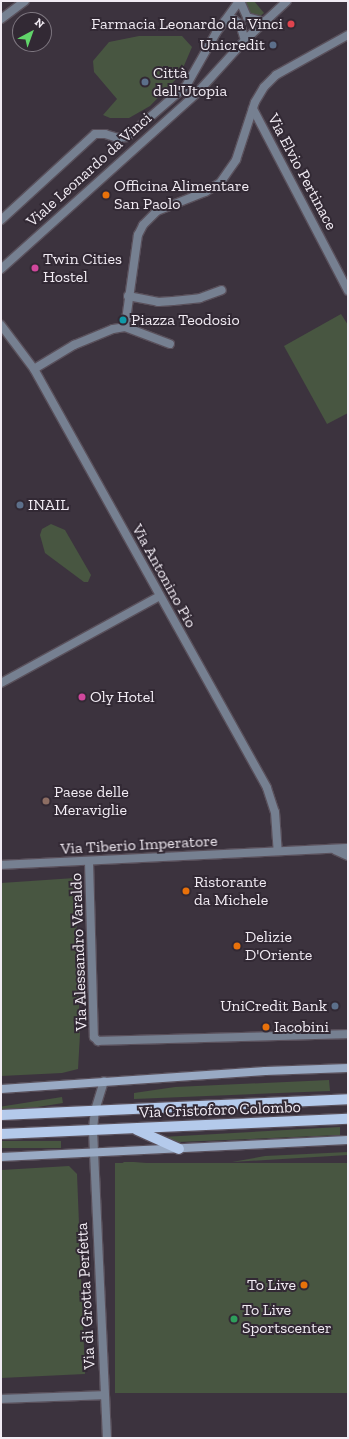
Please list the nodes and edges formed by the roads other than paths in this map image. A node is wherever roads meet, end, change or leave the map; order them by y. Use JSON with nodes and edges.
{"nodes":[{"id":1,"x":25,"y":1,"type":"edge"},
{"id":2,"x":240,"y":1,"type":"edge"},
{"id":3,"x":287,"y":1,"type":"edge"},
{"id":4,"x":1,"y":19,"type":"edge"},
{"id":5,"x":225,"y":21,"type":"junction"},
{"id":6,"x":264,"y":22,"type":"junction"},
{"id":7,"x":348,"y":35,"type":"edge"},
{"id":8,"x":245,"y":40,"type":"junction"},
{"id":9,"x":253,"y":109,"type":"junction"},
{"id":10,"x":1,"y":220,"type":"edge"},
{"id":11,"x":1,"y":269,"type":"edge"},
{"id":12,"x":222,"y":290,"type":"dead end"},
{"id":13,"x":348,"y":291,"type":"edge"},
{"id":14,"x":128,"y":296,"type":"junction"},
{"id":15,"x":1,"y":326,"type":"edge"},
{"id":16,"x":125,"y":327,"type":"junction"},
{"id":17,"x":170,"y":344,"type":"dead end"},
{"id":18,"x":34,"y":369,"type":"junction"},
{"id":19,"x":160,"y":596,"type":"junction"},
{"id":20,"x":1,"y":683,"type":"edge"},
{"id":21,"x":348,"y":848,"type":"edge"},
{"id":22,"x":332,"y":849,"type":"junction"},
{"id":23,"x":278,"y":851,"type":"junction"},
{"id":24,"x":348,"y":856,"type":"edge"},
{"id":25,"x":89,"y":862,"type":"junction"},
{"id":26,"x":1,"y":865,"type":"edge"},
{"id":27,"x":348,"y":1034,"type":"edge"},
{"id":28,"x":348,"y":1068,"type":"edge"},
{"id":29,"x":104,"y":1081,"type":"junction"},
{"id":30,"x":1,"y":1089,"type":"edge"},
{"id":31,"x":348,"y":1099,"type":"edge"},
{"id":32,"x":95,"y":1110,"type":"junction"},
{"id":33,"x":1,"y":1115,"type":"edge"},
{"id":34,"x":348,"y":1119,"type":"edge"},
{"id":35,"x":133,"y":1129,"type":"junction"},
{"id":36,"x":93,"y":1130,"type":"junction"},
{"id":37,"x":1,"y":1134,"type":"edge"},
{"id":38,"x":348,"y":1140,"type":"edge"},
{"id":39,"x":179,"y":1149,"type":"junction"},
{"id":40,"x":94,"y":1153,"type":"junction"},
{"id":41,"x":1,"y":1157,"type":"edge"},
{"id":42,"x":104,"y":1395,"type":"junction"},
{"id":43,"x":1,"y":1399,"type":"edge"},
{"id":44,"x":106,"y":1438,"type":"edge"}],
"edges":[{"from":1,"to":4,"type":"street"},
{"from":2,"to":5,"type":"street","name":"Viale Leonardo da Vinci"},
{"from":2,"to":6,"type":"street","name":"Viale Leonardo da Vinci"},
{"from":3,"to":6,"type":"street","name":"Viale Leonardo da Vinci"},
{"from":5,"to":8,"type":"street"},
{"from":5,"to":10,"type":"street","name":"Viale Leonardo da Vinci"},
{"from":6,"to":8,"type":"street","name":"Viale Leonardo da Vinci"},
{"from":7,"to":9,"type":"street"},
{"from":8,"to":11,"type":"street","name":"Viale Leonardo da Vinci"},
{"from":9,"to":13,"type":"street","name":"Via Elvio Pertinace"},
{"from":9,"to":14,"type":"street"},
{"from":12,"to":14,"type":"street"},
{"from":14,"to":16,"type":"street"},
{"from":15,"to":18,"type":"street","name":"Via Antonino Pio"},
{"from":16,"to":17,"type":"street"},
{"from":16,"to":18,"type":"street"},
{"from":18,"to":19,"type":"street","name":"Via Antonino Pio"},
{"from":19,"to":20,"type":"street"},
{"from":19,"to":23,"type":"street","name":"Via Antonino Pio"},
{"from":21,"to":22,"type":"street"},
{"from":22,"to":23,"type":"street","name":"Via Tiberio Imperatore"},
{"from":22,"to":24,"type":"street"},
{"from":23,"to":25,"type":"street","name":"Via Tiberio Imperatore"},
{"from":25,"to":26,"type":"street","name":"Via Tiberio Imperatore"},
{"from":25,"to":27,"type":"street","name":"Via Alessandro Varaldo"},
{"from":28,"to":29,"type":"main road"},
{"from":29,"to":30,"type":"main road"},
{"from":29,"to":32,"type":"street"},
{"from":31,"to":32,"type":"main road","name":"Via Cristoforo Colombo"},
{"from":32,"to":33,"type":"main road","name":"Via Cristoforo Colombo"},
{"from":32,"to":36,"type":"street"},
{"from":34,"to":35,"type":"main road","name":"Via Cristoforo Colombo"},
{"from":35,"to":36,"type":"main road","name":"Via Cristoforo Colombo"},
{"from":35,"to":39,"type":"main road"},
{"from":36,"to":37,"type":"main road","name":"Via Cristoforo Colombo"},
{"from":36,"to":40,"type":"street"},
{"from":38,"to":39,"type":"main road"},
{"from":39,"to":40,"type":"main road"},
{"from":40,"to":41,"type":"main road"},
{"from":40,"to":42,"type":"street","name":"Via di Grotta Perfetta"},
{"from":42,"to":43,"type":"street"},
{"from":42,"to":44,"type":"street","name":"Via di Grotta Perfetta"}]}
